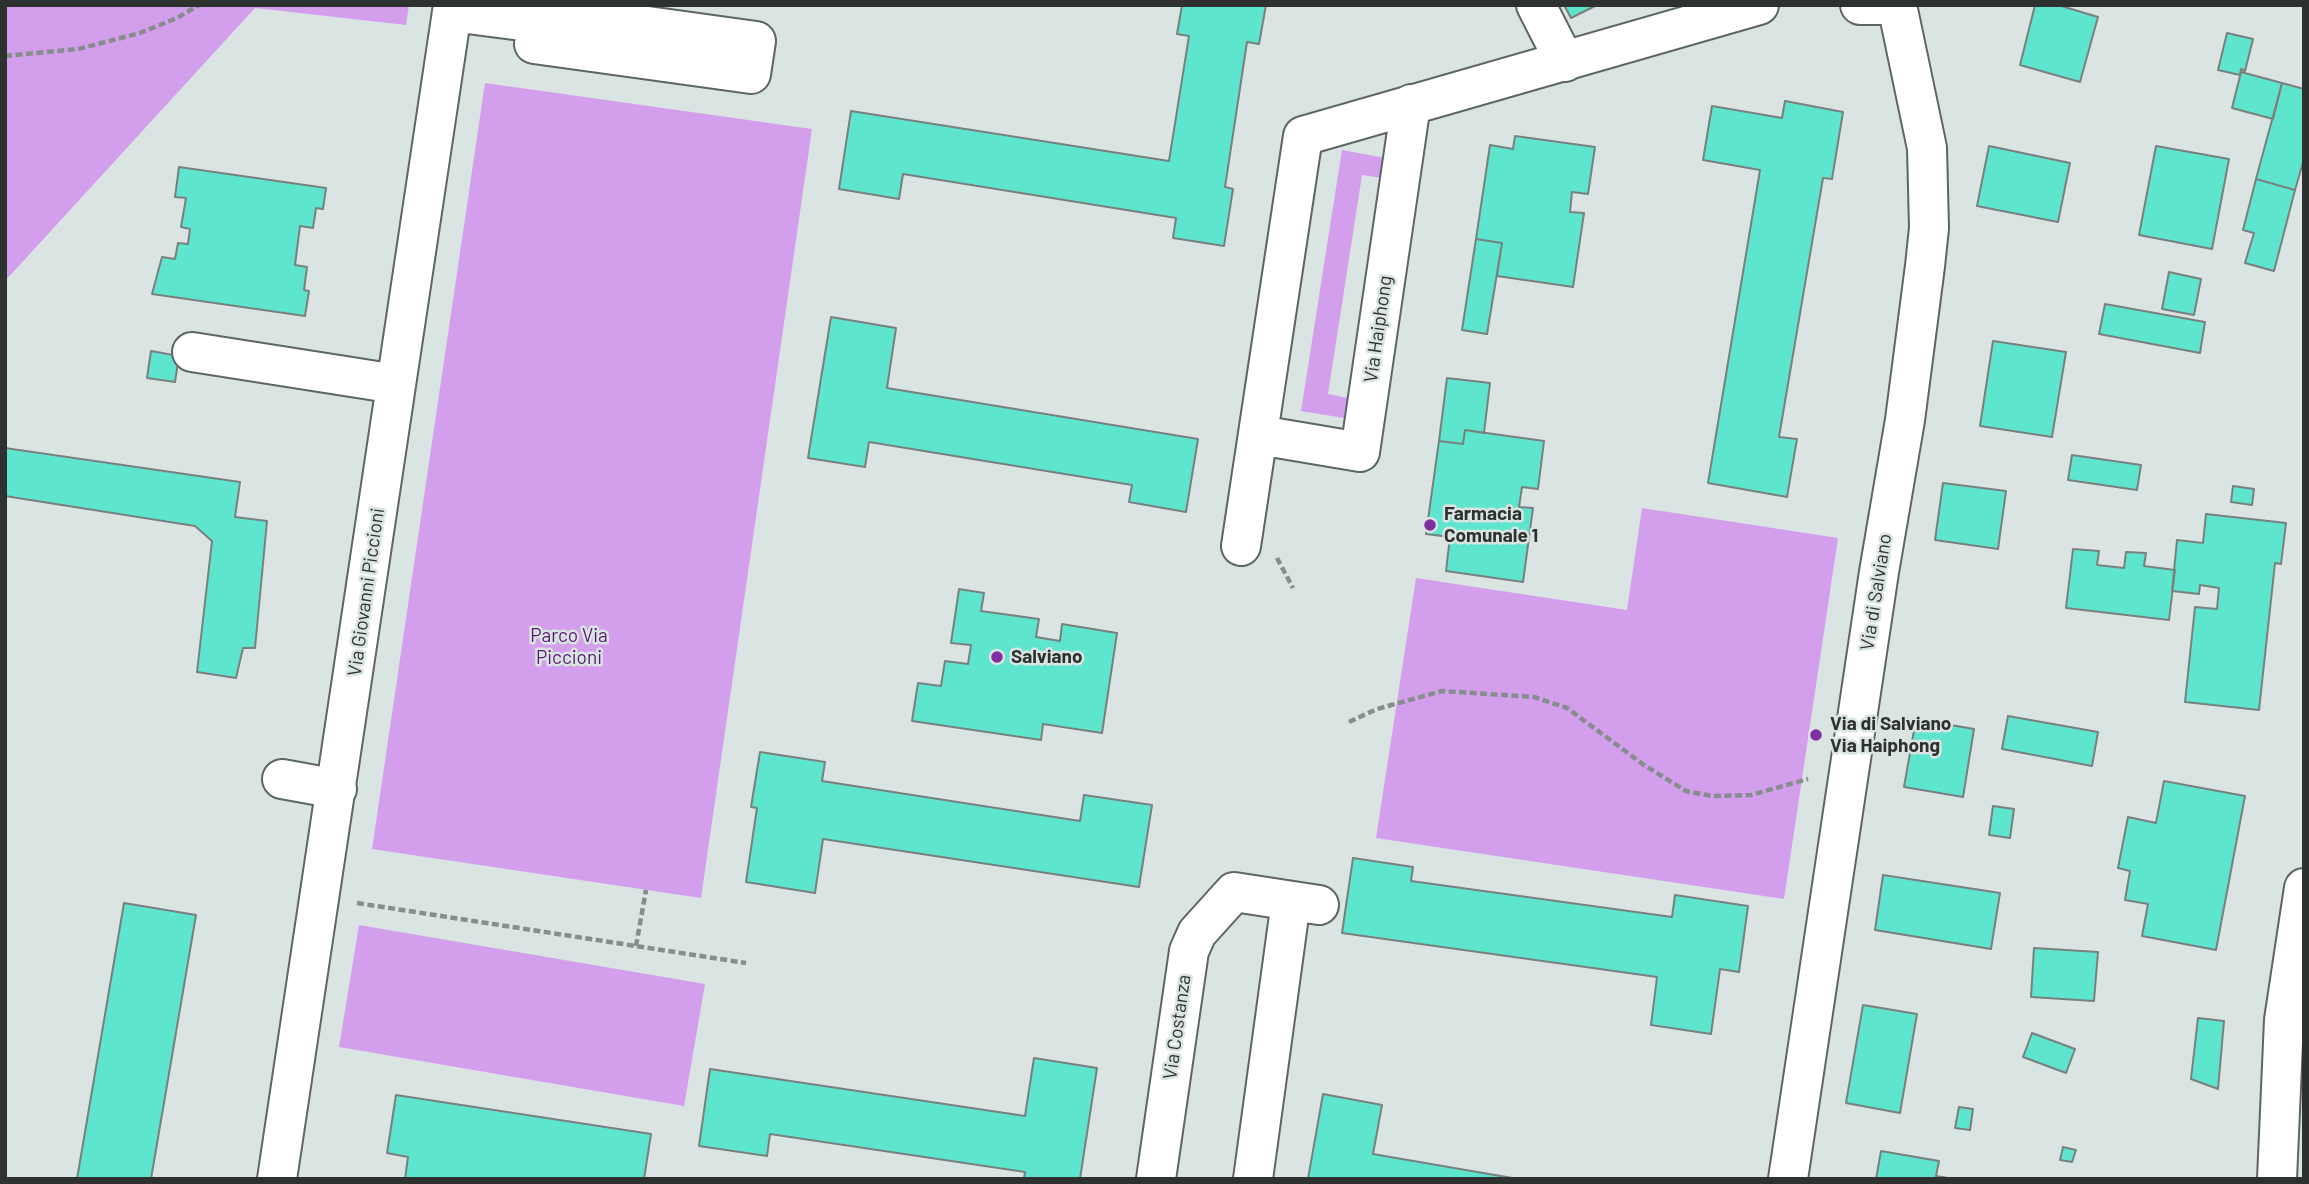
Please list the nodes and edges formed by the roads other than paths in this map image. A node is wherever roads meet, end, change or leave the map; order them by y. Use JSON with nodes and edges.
{"nodes":[{"id":1,"x":1536,"y":5,"type":"edge"},
{"id":2,"x":1759,"y":5,"type":"edge"},
{"id":3,"x":1860,"y":5,"type":"edge"},
{"id":4,"x":1884,"y":5,"type":"edge"},
{"id":5,"x":1897,"y":5,"type":"edge"},
{"id":6,"x":452,"y":9,"type":"edge"},
{"id":7,"x":526,"y":17,"type":"edge"},
{"id":8,"x":1564,"y":62,"type":"junction"},
{"id":9,"x":1411,"y":104,"type":"junction"},
{"id":10,"x":192,"y":352,"type":"dead end"},
{"id":11,"x":396,"y":384,"type":"junction"},
{"id":12,"x":1259,"y":435,"type":"junction"},
{"id":13,"x":1241,"y":546,"type":"dead end"},
{"id":14,"x":282,"y":779,"type":"dead end"},
{"id":15,"x":337,"y":789,"type":"junction"},
{"id":16,"x":2304,"y":888,"type":"edge"},
{"id":17,"x":277,"y":1179,"type":"edge"},
{"id":18,"x":1156,"y":1179,"type":"edge"},
{"id":19,"x":1253,"y":1179,"type":"edge"},
{"id":20,"x":1787,"y":1179,"type":"edge"},
{"id":21,"x":2277,"y":1179,"type":"edge"}],
"edges":[{"from":1,"to":8,"type":"street"},
{"from":2,"to":8,"type":"street"},
{"from":3,"to":4,"type":"street"},
{"from":5,"to":20,"type":"street","name":"Via di Salviano"},
{"from":6,"to":7,"type":"street"},
{"from":6,"to":11,"type":"street","name":"Via Giovanni Piccioni"},
{"from":7,"to":7,"type":"street"},
{"from":8,"to":9,"type":"street"},
{"from":9,"to":12,"type":"street"},
{"from":9,"to":12,"type":"street","name":"Via Haiphong"},
{"from":10,"to":11,"type":"street"},
{"from":11,"to":15,"type":"street","name":"Via Giovanni Piccioni"},
{"from":12,"to":13,"type":"street"},
{"from":14,"to":15,"type":"street"},
{"from":15,"to":17,"type":"street","name":"Via Giovanni Piccioni"},
{"from":16,"to":21,"type":"street"},
{"from":18,"to":19,"type":"street","name":"Via Costanza"}]}
